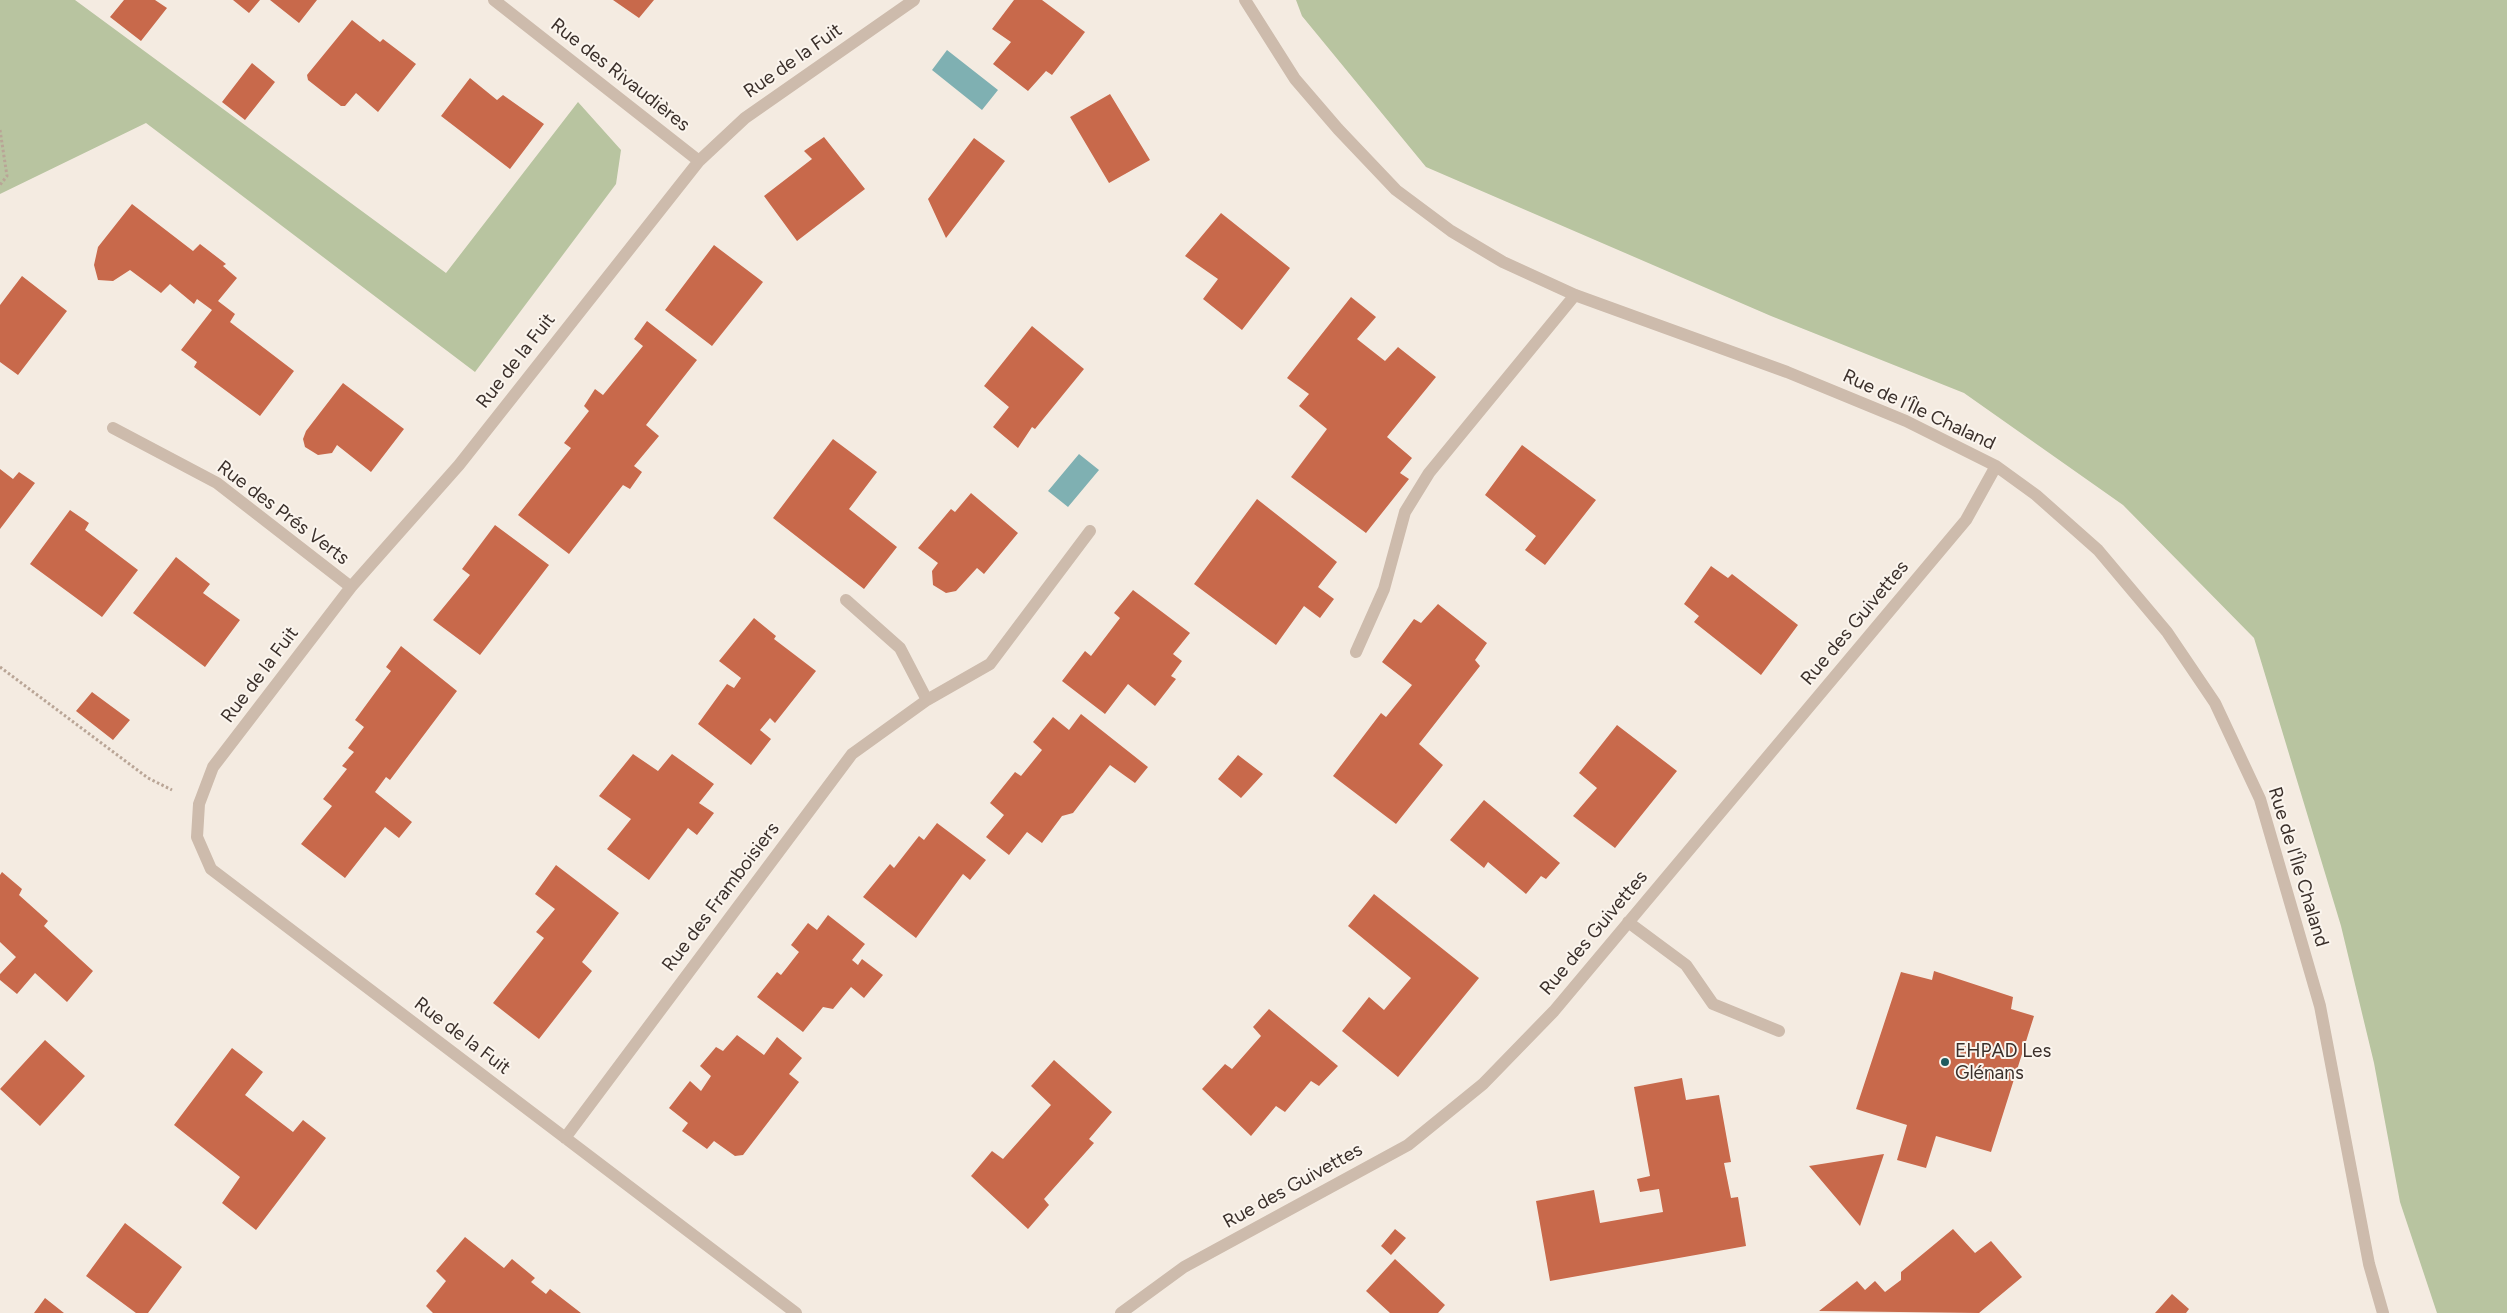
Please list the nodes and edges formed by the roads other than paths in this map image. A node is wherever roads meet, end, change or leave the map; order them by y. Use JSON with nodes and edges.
{"nodes":[{"id":1,"x":494,"y":0,"type":"edge"},
{"id":2,"x":914,"y":0,"type":"edge"},
{"id":3,"x":1245,"y":0,"type":"edge"},
{"id":4,"x":699,"y":161,"type":"junction"},
{"id":5,"x":1575,"y":295,"type":"junction"},
{"id":6,"x":113,"y":428,"type":"dead end"},
{"id":7,"x":1996,"y":466,"type":"junction"},
{"id":8,"x":1090,"y":531,"type":"dead end"},
{"id":9,"x":351,"y":587,"type":"junction"},
{"id":10,"x":846,"y":600,"type":"dead end"},
{"id":11,"x":1356,"y":652,"type":"dead end"},
{"id":12,"x":927,"y":700,"type":"junction"},
{"id":13,"x":1628,"y":922,"type":"junction"},
{"id":14,"x":1779,"y":1031,"type":"dead end"},
{"id":15,"x":565,"y":1138,"type":"junction"},
{"id":16,"x":796,"y":1313,"type":"edge"},
{"id":17,"x":1121,"y":1313,"type":"edge"},
{"id":18,"x":2383,"y":1313,"type":"edge"}],
"edges":[{"from":1,"to":4,"type":"street","name":"Rue des Rivaudières"},
{"from":2,"to":4,"type":"street","name":"Rue de la Fuit"},
{"from":3,"to":5,"type":"street","name":"Rue de l'Île Chaland"},
{"from":4,"to":9,"type":"street","name":"Rue de la Fuit"},
{"from":5,"to":7,"type":"street","name":"Rue de l'Île Chaland"},
{"from":5,"to":11,"type":"street"},
{"from":6,"to":9,"type":"street","name":"Rue des Prés Verts"},
{"from":7,"to":13,"type":"street","name":"Rue des Guivettes"},
{"from":7,"to":18,"type":"street","name":"Rue de l'Île Chaland"},
{"from":8,"to":12,"type":"street","name":"Rue des Framboisiers"},
{"from":9,"to":15,"type":"street","name":"Rue de la Fuit"},
{"from":10,"to":12,"type":"street"},
{"from":12,"to":15,"type":"street","name":"Rue des Framboisiers"},
{"from":13,"to":14,"type":"street"},
{"from":13,"to":17,"type":"street","name":"Rue des Guivettes"},
{"from":15,"to":16,"type":"street","name":"Rue de la Fuit"}]}
